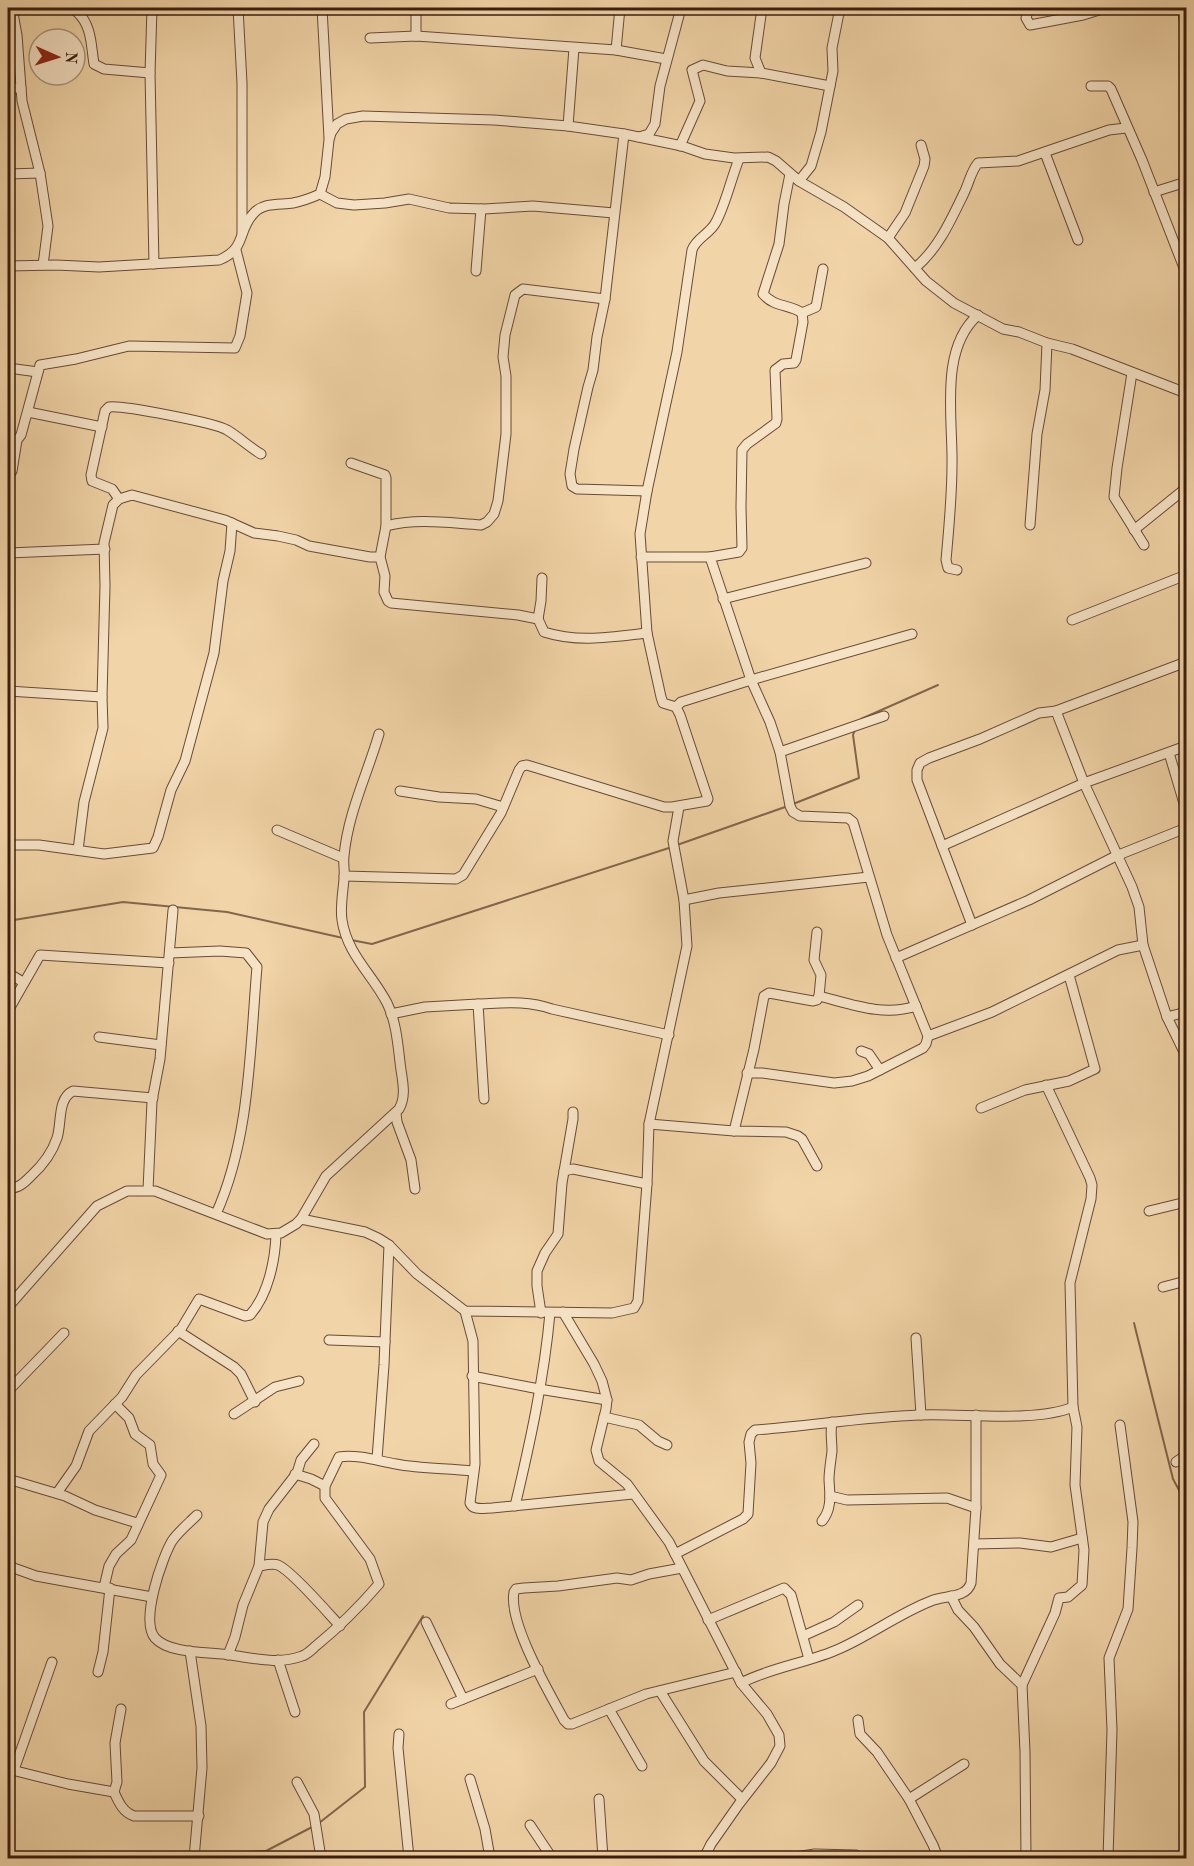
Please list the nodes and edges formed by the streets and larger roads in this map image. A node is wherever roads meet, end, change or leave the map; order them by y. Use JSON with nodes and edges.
{"nodes":[{"id":1,"x":12,"y":8,"type":"edge"},
{"id":2,"x":152,"y":8,"type":"edge"},
{"id":3,"x":238,"y":8,"type":"edge"},
{"id":4,"x":322,"y":8,"type":"edge"},
{"id":5,"x":416,"y":8,"type":"edge"},
{"id":6,"x":620,"y":8,"type":"edge"},
{"id":7,"x":681,"y":8,"type":"edge"},
{"id":8,"x":762,"y":8,"type":"edge"},
{"id":9,"x":840,"y":8,"type":"edge"},
{"id":10,"x":1029,"y":8,"type":"edge"},
{"id":11,"x":1106,"y":8,"type":"edge"},
{"id":12,"x":1182,"y":8,"type":"edge"},
{"id":13,"x":77,"y":12,"type":"dead end"},
{"id":14,"x":1186,"y":29,"type":"edge"},
{"id":15,"x":416,"y":36,"type":"junction"},
{"id":16,"x":370,"y":38,"type":"dead end"},
{"id":17,"x":574,"y":48,"type":"junction"},
{"id":18,"x":615,"y":50,"type":"junction"},
{"id":19,"x":666,"y":59,"type":"junction"},
{"id":20,"x":150,"y":73,"type":"junction"},
{"id":21,"x":761,"y":73,"type":"junction"},
{"id":22,"x":830,"y":86,"type":"junction"},
{"id":23,"x":1091,"y":86,"type":"dead end"},
{"id":24,"x":8,"y":88,"type":"edge"},
{"id":25,"x":21,"y":88,"type":"junction"},
{"id":26,"x":568,"y":126,"type":"junction"},
{"id":27,"x":1126,"y":128,"type":"junction"},
{"id":28,"x":624,"y":134,"type":"junction"},
{"id":29,"x":639,"y":137,"type":"junction"},
{"id":30,"x":329,"y":140,"type":"junction"},
{"id":31,"x":921,"y":145,"type":"dead end"},
{"id":32,"x":680,"y":146,"type":"junction"},
{"id":33,"x":1045,"y":153,"type":"junction"},
{"id":34,"x":739,"y":159,"type":"junction"},
{"id":35,"x":40,"y":173,"type":"junction"},
{"id":36,"x":8,"y":174,"type":"edge"},
{"id":37,"x":790,"y":174,"type":"junction"},
{"id":38,"x":799,"y":182,"type":"junction"},
{"id":39,"x":1186,"y":182,"type":"edge"},
{"id":40,"x":1154,"y":192,"type":"junction"},
{"id":41,"x":320,"y":194,"type":"junction"},
{"id":42,"x":242,"y":208,"type":"junction"},
{"id":43,"x":481,"y":209,"type":"junction"},
{"id":44,"x":253,"y":213,"type":"junction"},
{"id":45,"x":614,"y":213,"type":"junction"},
{"id":46,"x":888,"y":238,"type":"junction"},
{"id":47,"x":1078,"y":240,"type":"dead end"},
{"id":48,"x":242,"y":241,"type":"junction"},
{"id":49,"x":236,"y":250,"type":"junction"},
{"id":50,"x":154,"y":264,"type":"junction"},
{"id":51,"x":8,"y":266,"type":"edge"},
{"id":52,"x":43,"y":266,"type":"junction"},
{"id":53,"x":915,"y":268,"type":"junction"},
{"id":54,"x":823,"y":269,"type":"dead end"},
{"id":55,"x":476,"y":271,"type":"dead end"},
{"id":56,"x":1186,"y":273,"type":"edge"},
{"id":57,"x":605,"y":299,"type":"junction"},
{"id":58,"x":802,"y":313,"type":"junction"},
{"id":59,"x":978,"y":315,"type":"junction"},
{"id":60,"x":1047,"y":343,"type":"junction"},
{"id":61,"x":8,"y":368,"type":"edge"},
{"id":62,"x":38,"y":372,"type":"junction"},
{"id":63,"x":1132,"y":374,"type":"junction"},
{"id":64,"x":1186,"y":393,"type":"edge"},
{"id":65,"x":28,"y":412,"type":"junction"},
{"id":66,"x":102,"y":426,"type":"junction"},
{"id":67,"x":12,"y":440,"type":"edge"},
{"id":68,"x":261,"y":454,"type":"dead end"},
{"id":69,"x":351,"y":463,"type":"dead end"},
{"id":70,"x":8,"y":472,"type":"edge"},
{"id":71,"x":1186,"y":488,"type":"edge"},
{"id":72,"x":647,"y":491,"type":"junction"},
{"id":73,"x":119,"y":499,"type":"junction"},
{"id":74,"x":232,"y":523,"type":"junction"},
{"id":75,"x":1030,"y":525,"type":"dead end"},
{"id":76,"x":386,"y":526,"type":"junction"},
{"id":77,"x":1134,"y":530,"type":"junction"},
{"id":78,"x":1144,"y":545,"type":"dead end"},
{"id":79,"x":105,"y":549,"type":"junction"},
{"id":80,"x":8,"y":553,"type":"edge"},
{"id":81,"x":380,"y":557,"type":"junction"},
{"id":82,"x":641,"y":557,"type":"junction"},
{"id":83,"x":710,"y":557,"type":"junction"},
{"id":84,"x":866,"y":563,"type":"dead end"},
{"id":85,"x":957,"y":570,"type":"dead end"},
{"id":86,"x":1186,"y":575,"type":"edge"},
{"id":87,"x":542,"y":578,"type":"dead end"},
{"id":88,"x":723,"y":599,"type":"junction"},
{"id":89,"x":538,"y":619,"type":"junction"},
{"id":90,"x":1072,"y":620,"type":"dead end"},
{"id":91,"x":647,"y":633,"type":"junction"},
{"id":92,"x":912,"y":634,"type":"dead end"},
{"id":93,"x":1186,"y":662,"type":"edge"},
{"id":94,"x":751,"y":680,"type":"junction"},
{"id":95,"x":8,"y":691,"type":"edge"},
{"id":96,"x":102,"y":697,"type":"junction"},
{"id":97,"x":676,"y":707,"type":"junction"},
{"id":98,"x":1056,"y":711,"type":"junction"},
{"id":99,"x":884,"y":716,"type":"dead end"},
{"id":100,"x":379,"y":734,"type":"dead end"},
{"id":101,"x":1186,"y":746,"type":"edge"},
{"id":102,"x":780,"y":752,"type":"junction"},
{"id":103,"x":1169,"y":753,"type":"junction"},
{"id":104,"x":1084,"y":783,"type":"junction"},
{"id":105,"x":400,"y":791,"type":"dead end"},
{"id":106,"x":503,"y":807,"type":"junction"},
{"id":107,"x":678,"y":807,"type":"junction"},
{"id":108,"x":1186,"y":810,"type":"edge"},
{"id":109,"x":1186,"y":828,"type":"edge"},
{"id":110,"x":277,"y":830,"type":"dead end"},
{"id":111,"x":8,"y":845,"type":"edge"},
{"id":112,"x":942,"y":846,"type":"junction"},
{"id":113,"x":78,"y":850,"type":"junction"},
{"id":114,"x":1116,"y":856,"type":"junction"},
{"id":115,"x":343,"y":858,"type":"junction"},
{"id":116,"x":344,"y":876,"type":"junction"},
{"id":117,"x":869,"y":877,"type":"junction"},
{"id":118,"x":684,"y":900,"type":"junction"},
{"id":119,"x":173,"y":910,"type":"dead end"},
{"id":120,"x":972,"y":925,"type":"junction"},
{"id":121,"x":817,"y":932,"type":"dead end"},
{"id":122,"x":1143,"y":945,"type":"junction"},
{"id":123,"x":170,"y":958,"type":"junction"},
{"id":124,"x":896,"y":958,"type":"junction"},
{"id":125,"x":8,"y":973,"type":"edge"},
{"id":126,"x":1069,"y":975,"type":"junction"},
{"id":127,"x":23,"y":982,"type":"junction"},
{"id":128,"x":819,"y":996,"type":"junction"},
{"id":129,"x":478,"y":1005,"type":"junction"},
{"id":130,"x":916,"y":1006,"type":"junction"},
{"id":131,"x":8,"y":1011,"type":"edge"},
{"id":132,"x":1186,"y":1011,"type":"edge"},
{"id":133,"x":391,"y":1014,"type":"junction"},
{"id":134,"x":1167,"y":1017,"type":"junction"},
{"id":135,"x":669,"y":1035,"type":"junction"},
{"id":136,"x":928,"y":1036,"type":"junction"},
{"id":137,"x":99,"y":1037,"type":"dead end"},
{"id":138,"x":161,"y":1046,"type":"junction"},
{"id":139,"x":861,"y":1051,"type":"dead end"},
{"id":140,"x":1186,"y":1056,"type":"edge"},
{"id":141,"x":879,"y":1070,"type":"junction"},
{"id":142,"x":747,"y":1073,"type":"junction"},
{"id":143,"x":1046,"y":1085,"type":"junction"},
{"id":144,"x":153,"y":1098,"type":"junction"},
{"id":145,"x":484,"y":1099,"type":"dead end"},
{"id":146,"x":981,"y":1108,"type":"dead end"},
{"id":147,"x":573,"y":1112,"type":"dead end"},
{"id":148,"x":396,"y":1113,"type":"junction"},
{"id":149,"x":649,"y":1124,"type":"junction"},
{"id":150,"x":734,"y":1131,"type":"junction"},
{"id":151,"x":817,"y":1166,"type":"dead end"},
{"id":152,"x":568,"y":1167,"type":"junction"},
{"id":153,"x":647,"y":1184,"type":"junction"},
{"id":154,"x":8,"y":1188,"type":"edge"},
{"id":155,"x":415,"y":1189,"type":"dead end"},
{"id":156,"x":148,"y":1190,"type":"junction"},
{"id":157,"x":1186,"y":1202,"type":"edge"},
{"id":158,"x":1149,"y":1211,"type":"dead end"},
{"id":159,"x":216,"y":1214,"type":"junction"},
{"id":160,"x":301,"y":1219,"type":"junction"},
{"id":161,"x":276,"y":1235,"type":"junction"},
{"id":162,"x":389,"y":1245,"type":"junction"},
{"id":163,"x":1186,"y":1281,"type":"edge"},
{"id":164,"x":1163,"y":1287,"type":"dead end"},
{"id":165,"x":9,"y":1300,"type":"edge"},
{"id":166,"x":465,"y":1311,"type":"junction"},
{"id":167,"x":563,"y":1312,"type":"junction"},
{"id":168,"x":546,"y":1313,"type":"junction"},
{"id":169,"x":178,"y":1331,"type":"junction"},
{"id":170,"x":63,"y":1333,"type":"dead end"},
{"id":171,"x":916,"y":1338,"type":"dead end"},
{"id":172,"x":329,"y":1340,"type":"dead end"},
{"id":173,"x":385,"y":1342,"type":"junction"},
{"id":174,"x":472,"y":1376,"type":"junction"},
{"id":175,"x":299,"y":1381,"type":"dead end"},
{"id":176,"x":539,"y":1389,"type":"junction"},
{"id":177,"x":8,"y":1391,"type":"edge"},
{"id":178,"x":607,"y":1400,"type":"junction"},
{"id":179,"x":255,"y":1402,"type":"junction"},
{"id":180,"x":116,"y":1404,"type":"junction"},
{"id":181,"x":1073,"y":1407,"type":"junction"},
{"id":182,"x":234,"y":1414,"type":"dead end"},
{"id":183,"x":921,"y":1415,"type":"junction"},
{"id":184,"x":976,"y":1415,"type":"junction"},
{"id":185,"x":604,"y":1417,"type":"junction"},
{"id":186,"x":832,"y":1422,"type":"junction"},
{"id":187,"x":1120,"y":1425,"type":"dead end"},
{"id":188,"x":314,"y":1443,"type":"dead end"},
{"id":189,"x":667,"y":1445,"type":"dead end"},
{"id":190,"x":1186,"y":1455,"type":"edge"},
{"id":191,"x":377,"y":1459,"type":"junction"},
{"id":192,"x":1176,"y":1462,"type":"dead end"},
{"id":193,"x":473,"y":1471,"type":"junction"},
{"id":194,"x":295,"y":1474,"type":"junction"},
{"id":195,"x":8,"y":1479,"type":"edge"},
{"id":196,"x":325,"y":1486,"type":"junction"},
{"id":197,"x":57,"y":1493,"type":"junction"},
{"id":198,"x":633,"y":1494,"type":"junction"},
{"id":199,"x":830,"y":1496,"type":"junction"},
{"id":200,"x":515,"y":1506,"type":"junction"},
{"id":201,"x":976,"y":1508,"type":"junction"},
{"id":202,"x":197,"y":1515,"type":"dead end"},
{"id":203,"x":822,"y":1521,"type":"dead end"},
{"id":204,"x":137,"y":1524,"type":"junction"},
{"id":205,"x":1082,"y":1538,"type":"junction"},
{"id":206,"x":974,"y":1544,"type":"junction"},
{"id":207,"x":675,"y":1554,"type":"junction"},
{"id":208,"x":8,"y":1566,"type":"edge"},
{"id":209,"x":259,"y":1566,"type":"junction"},
{"id":210,"x":682,"y":1568,"type":"junction"},
{"id":211,"x":107,"y":1587,"type":"junction"},
{"id":212,"x":951,"y":1596,"type":"junction"},
{"id":213,"x":152,"y":1597,"type":"junction"},
{"id":214,"x":858,"y":1605,"type":"dead end"},
{"id":215,"x":708,"y":1620,"type":"junction"},
{"id":216,"x":426,"y":1622,"type":"dead end"},
{"id":217,"x":340,"y":1626,"type":"junction"},
{"id":218,"x":803,"y":1636,"type":"junction"},
{"id":219,"x":190,"y":1651,"type":"junction"},
{"id":220,"x":228,"y":1654,"type":"junction"},
{"id":221,"x":809,"y":1659,"type":"junction"},
{"id":222,"x":278,"y":1660,"type":"junction"},
{"id":223,"x":52,"y":1662,"type":"dead end"},
{"id":224,"x":538,"y":1669,"type":"junction"},
{"id":225,"x":98,"y":1672,"type":"dead end"},
{"id":226,"x":736,"y":1672,"type":"junction"},
{"id":227,"x":741,"y":1683,"type":"junction"},
{"id":228,"x":1022,"y":1685,"type":"junction"},
{"id":229,"x":660,"y":1691,"type":"junction"},
{"id":230,"x":463,"y":1699,"type":"junction"},
{"id":231,"x":451,"y":1704,"type":"dead end"},
{"id":232,"x":121,"y":1709,"type":"dead end"},
{"id":233,"x":609,"y":1709,"type":"junction"},
{"id":234,"x":295,"y":1712,"type":"dead end"},
{"id":235,"x":858,"y":1720,"type":"dead end"},
{"id":236,"x":399,"y":1734,"type":"dead end"},
{"id":237,"x":964,"y":1764,"type":"dead end"},
{"id":238,"x":642,"y":1766,"type":"dead end"},
{"id":239,"x":11,"y":1769,"type":"edge"},
{"id":240,"x":470,"y":1779,"type":"dead end"},
{"id":241,"x":297,"y":1782,"type":"dead end"},
{"id":242,"x":114,"y":1792,"type":"junction"},
{"id":243,"x":599,"y":1799,"type":"dead end"},
{"id":244,"x":742,"y":1799,"type":"junction"},
{"id":245,"x":909,"y":1799,"type":"junction"},
{"id":246,"x":199,"y":1816,"type":"junction"},
{"id":247,"x":530,"y":1825,"type":"dead end"},
{"id":248,"x":194,"y":1858,"type":"edge"},
{"id":249,"x":321,"y":1858,"type":"edge"},
{"id":250,"x":409,"y":1858,"type":"edge"},
{"id":251,"x":490,"y":1858,"type":"edge"},
{"id":252,"x":552,"y":1858,"type":"edge"},
{"id":253,"x":603,"y":1858,"type":"edge"},
{"id":254,"x":704,"y":1858,"type":"edge"},
{"id":255,"x":724,"y":1858,"type":"edge"},
{"id":256,"x":733,"y":1858,"type":"edge"},
{"id":257,"x":788,"y":1858,"type":"edge"},
{"id":258,"x":860,"y":1858,"type":"edge"},
{"id":259,"x":938,"y":1858,"type":"edge"},
{"id":260,"x":1026,"y":1858,"type":"edge"},
{"id":261,"x":1108,"y":1858,"type":"edge"}],
"edges":[{"from":1,"to":25,"type":"street"},
{"from":2,"to":20,"type":"street"},
{"from":3,"to":42,"type":"street"},
{"from":4,"to":30,"type":"street"},
{"from":5,"to":15,"type":"street"},
{"from":6,"to":18,"type":"street"},
{"from":7,"to":19,"type":"street"},
{"from":8,"to":21,"type":"street"},
{"from":9,"to":22,"type":"street"},
{"from":10,"to":11,"type":"street"},
{"from":12,"to":14,"type":"street"},
{"from":13,"to":20,"type":"street"},
{"from":15,"to":16,"type":"street"},
{"from":15,"to":17,"type":"street"},
{"from":17,"to":18,"type":"street"},
{"from":17,"to":26,"type":"street"},
{"from":18,"to":19,"type":"street"},
{"from":19,"to":29,"type":"street"},
{"from":20,"to":50,"type":"street"},
{"from":21,"to":22,"type":"street"},
{"from":21,"to":32,"type":"street"},
{"from":22,"to":38,"type":"street"},
{"from":23,"to":27,"type":"street"},
{"from":24,"to":25,"type":"street"},
{"from":25,"to":35,"type":"street"},
{"from":26,"to":28,"type":"street"},
{"from":26,"to":30,"type":"street"},
{"from":27,"to":33,"type":"street"},
{"from":27,"to":40,"type":"street"},
{"from":28,"to":29,"type":"street"},
{"from":28,"to":45,"type":"street"},
{"from":29,"to":32,"type":"street"},
{"from":30,"to":41,"type":"street"},
{"from":31,"to":46,"type":"street"},
{"from":32,"to":34,"type":"street"},
{"from":33,"to":47,"type":"street"},
{"from":33,"to":53,"type":"street"},
{"from":34,"to":37,"type":"street"},
{"from":34,"to":72,"type":"street"},
{"from":35,"to":36,"type":"street"},
{"from":35,"to":52,"type":"street"},
{"from":37,"to":38,"type":"street"},
{"from":37,"to":58,"type":"street"},
{"from":38,"to":46,"type":"street"},
{"from":39,"to":40,"type":"street"},
{"from":40,"to":56,"type":"street"},
{"from":41,"to":43,"type":"street"},
{"from":41,"to":44,"type":"street"},
{"from":42,"to":44,"type":"street"},
{"from":42,"to":48,"type":"street"},
{"from":43,"to":45,"type":"street"},
{"from":43,"to":55,"type":"street"},
{"from":44,"to":48,"type":"street"},
{"from":45,"to":57,"type":"street"},
{"from":46,"to":53,"type":"street"},
{"from":48,"to":49,"type":"street"},
{"from":49,"to":50,"type":"street"},
{"from":49,"to":62,"type":"street"},
{"from":50,"to":52,"type":"street"},
{"from":51,"to":52,"type":"street"},
{"from":53,"to":59,"type":"street"},
{"from":54,"to":58,"type":"street"},
{"from":57,"to":72,"type":"street"},
{"from":57,"to":76,"type":"street"},
{"from":58,"to":83,"type":"street"},
{"from":59,"to":60,"type":"street"},
{"from":59,"to":85,"type":"street"},
{"from":60,"to":63,"type":"street"},
{"from":60,"to":75,"type":"street"},
{"from":61,"to":62,"type":"street"},
{"from":62,"to":65,"type":"street"},
{"from":63,"to":64,"type":"street"},
{"from":63,"to":77,"type":"street"},
{"from":65,"to":66,"type":"street"},
{"from":65,"to":67,"type":"street"},
{"from":66,"to":68,"type":"street"},
{"from":66,"to":73,"type":"street"},
{"from":67,"to":70,"type":"street"},
{"from":69,"to":76,"type":"street"},
{"from":71,"to":77,"type":"street"},
{"from":72,"to":82,"type":"street"},
{"from":73,"to":74,"type":"street"},
{"from":73,"to":79,"type":"street"},
{"from":74,"to":81,"type":"street"},
{"from":74,"to":113,"type":"street"},
{"from":76,"to":81,"type":"street"},
{"from":77,"to":78,"type":"street"},
{"from":79,"to":80,"type":"street"},
{"from":79,"to":96,"type":"street"},
{"from":81,"to":89,"type":"street"},
{"from":82,"to":83,"type":"street"},
{"from":82,"to":91,"type":"street"},
{"from":83,"to":88,"type":"street"},
{"from":84,"to":88,"type":"street"},
{"from":86,"to":90,"type":"street"},
{"from":87,"to":89,"type":"street"},
{"from":88,"to":94,"type":"street"},
{"from":89,"to":91,"type":"street"},
{"from":91,"to":97,"type":"street"},
{"from":92,"to":94,"type":"street"},
{"from":93,"to":98,"type":"street"},
{"from":94,"to":97,"type":"street"},
{"from":94,"to":102,"type":"street"},
{"from":95,"to":96,"type":"street"},
{"from":96,"to":113,"type":"street"},
{"from":97,"to":107,"type":"street"},
{"from":98,"to":104,"type":"street"},
{"from":98,"to":112,"type":"street"},
{"from":99,"to":102,"type":"street"},
{"from":100,"to":115,"type":"street"},
{"from":101,"to":103,"type":"street"},
{"from":102,"to":117,"type":"street"},
{"from":103,"to":104,"type":"street"},
{"from":103,"to":108,"type":"street"},
{"from":104,"to":112,"type":"street"},
{"from":104,"to":114,"type":"street"},
{"from":105,"to":106,"type":"street"},
{"from":106,"to":107,"type":"street"},
{"from":106,"to":116,"type":"street"},
{"from":107,"to":118,"type":"street"},
{"from":109,"to":114,"type":"street"},
{"from":110,"to":115,"type":"street"},
{"from":111,"to":113,"type":"street"},
{"from":112,"to":120,"type":"street"},
{"from":114,"to":120,"type":"street"},
{"from":114,"to":122,"type":"street"},
{"from":115,"to":116,"type":"street"},
{"from":116,"to":133,"type":"street"},
{"from":117,"to":118,"type":"street"},
{"from":117,"to":124,"type":"street"},
{"from":118,"to":135,"type":"street"},
{"from":119,"to":123,"type":"street"},
{"from":120,"to":124,"type":"street"},
{"from":121,"to":128,"type":"street"},
{"from":122,"to":126,"type":"street"},
{"from":122,"to":134,"type":"street"},
{"from":123,"to":127,"type":"street"},
{"from":123,"to":138,"type":"street"},
{"from":123,"to":159,"type":"street"},
{"from":124,"to":130,"type":"street"},
{"from":125,"to":127,"type":"street"},
{"from":126,"to":136,"type":"street"},
{"from":126,"to":143,"type":"street"},
{"from":127,"to":131,"type":"street"},
{"from":128,"to":130,"type":"street"},
{"from":128,"to":142,"type":"street"},
{"from":129,"to":133,"type":"street"},
{"from":129,"to":135,"type":"street"},
{"from":129,"to":145,"type":"street"},
{"from":130,"to":136,"type":"street"},
{"from":132,"to":134,"type":"street"},
{"from":133,"to":148,"type":"street"},
{"from":134,"to":140,"type":"street"},
{"from":135,"to":149,"type":"street"},
{"from":136,"to":141,"type":"street"},
{"from":137,"to":138,"type":"street"},
{"from":138,"to":144,"type":"street"},
{"from":139,"to":141,"type":"street"},
{"from":141,"to":142,"type":"street"},
{"from":142,"to":150,"type":"street"},
{"from":143,"to":146,"type":"street"},
{"from":143,"to":181,"type":"street"},
{"from":144,"to":154,"type":"street"},
{"from":144,"to":156,"type":"street"},
{"from":147,"to":152,"type":"street"},
{"from":148,"to":155,"type":"street"},
{"from":148,"to":160,"type":"street"},
{"from":149,"to":150,"type":"street"},
{"from":149,"to":153,"type":"street"},
{"from":150,"to":151,"type":"street"},
{"from":152,"to":153,"type":"street"},
{"from":152,"to":168,"type":"street"},
{"from":153,"to":167,"type":"street"},
{"from":156,"to":159,"type":"street"},
{"from":156,"to":165,"type":"street"},
{"from":157,"to":158,"type":"street"},
{"from":159,"to":161,"type":"street"},
{"from":160,"to":161,"type":"street"},
{"from":160,"to":162,"type":"street"},
{"from":161,"to":169,"type":"street"},
{"from":162,"to":166,"type":"street"},
{"from":162,"to":173,"type":"street"},
{"from":163,"to":164,"type":"street"},
{"from":166,"to":168,"type":"street"},
{"from":166,"to":174,"type":"street"},
{"from":167,"to":168,"type":"street"},
{"from":167,"to":178,"type":"street"},
{"from":168,"to":176,"type":"street"},
{"from":169,"to":179,"type":"street"},
{"from":169,"to":180,"type":"street"},
{"from":170,"to":177,"type":"street"},
{"from":171,"to":183,"type":"street"},
{"from":172,"to":173,"type":"street"},
{"from":173,"to":191,"type":"street"},
{"from":174,"to":176,"type":"street"},
{"from":174,"to":193,"type":"street"},
{"from":175,"to":179,"type":"street"},
{"from":176,"to":178,"type":"street"},
{"from":176,"to":200,"type":"street"},
{"from":178,"to":185,"type":"street"},
{"from":179,"to":182,"type":"street"},
{"from":180,"to":197,"type":"street"},
{"from":180,"to":204,"type":"street"},
{"from":181,"to":184,"type":"street"},
{"from":181,"to":205,"type":"street"},
{"from":183,"to":184,"type":"street"},
{"from":183,"to":186,"type":"street"},
{"from":184,"to":201,"type":"street"},
{"from":185,"to":189,"type":"street"},
{"from":185,"to":198,"type":"street"},
{"from":186,"to":199,"type":"street"},
{"from":186,"to":207,"type":"street"},
{"from":187,"to":261,"type":"street"},
{"from":188,"to":194,"type":"street"},
{"from":190,"to":192,"type":"street"},
{"from":191,"to":193,"type":"street"},
{"from":191,"to":196,"type":"street"},
{"from":193,"to":200,"type":"street"},
{"from":194,"to":196,"type":"street"},
{"from":194,"to":209,"type":"street"},
{"from":195,"to":197,"type":"street"},
{"from":196,"to":217,"type":"street"},
{"from":197,"to":204,"type":"street"},
{"from":198,"to":200,"type":"street"},
{"from":198,"to":207,"type":"street"},
{"from":199,"to":201,"type":"street"},
{"from":199,"to":203,"type":"street"},
{"from":201,"to":206,"type":"street"},
{"from":202,"to":213,"type":"street"},
{"from":204,"to":211,"type":"street"},
{"from":205,"to":206,"type":"street"},
{"from":205,"to":228,"type":"street"},
{"from":206,"to":212,"type":"street"},
{"from":207,"to":210,"type":"street"},
{"from":208,"to":211,"type":"street"},
{"from":209,"to":217,"type":"street"},
{"from":209,"to":220,"type":"street"},
{"from":210,"to":215,"type":"street"},
{"from":210,"to":224,"type":"street"},
{"from":211,"to":213,"type":"street"},
{"from":211,"to":225,"type":"street"},
{"from":212,"to":221,"type":"street"},
{"from":212,"to":228,"type":"street"},
{"from":213,"to":219,"type":"street"},
{"from":214,"to":218,"type":"street"},
{"from":215,"to":218,"type":"street"},
{"from":215,"to":226,"type":"street"},
{"from":216,"to":230,"type":"street"},
{"from":217,"to":222,"type":"street"},
{"from":218,"to":221,"type":"street"},
{"from":219,"to":220,"type":"street"},
{"from":219,"to":246,"type":"street"},
{"from":220,"to":222,"type":"street"},
{"from":221,"to":227,"type":"street"},
{"from":222,"to":234,"type":"street"},
{"from":223,"to":239,"type":"street"},
{"from":224,"to":230,"type":"street"},
{"from":224,"to":233,"type":"street"},
{"from":226,"to":227,"type":"street"},
{"from":226,"to":229,"type":"street"},
{"from":227,"to":244,"type":"street"},
{"from":228,"to":260,"type":"street"},
{"from":229,"to":233,"type":"street"},
{"from":229,"to":244,"type":"street"},
{"from":230,"to":231,"type":"street"},
{"from":232,"to":242,"type":"street"},
{"from":233,"to":238,"type":"street"},
{"from":235,"to":245,"type":"street"},
{"from":236,"to":250,"type":"street"},
{"from":237,"to":245,"type":"street"},
{"from":239,"to":242,"type":"street"},
{"from":240,"to":251,"type":"street"},
{"from":241,"to":249,"type":"street"},
{"from":242,"to":246,"type":"street"},
{"from":243,"to":253,"type":"street"},
{"from":244,"to":254,"type":"street"},
{"from":245,"to":259,"type":"street"},
{"from":246,"to":248,"type":"street"},
{"from":247,"to":252,"type":"street"},
{"from":255,"to":256,"type":"street"},
{"from":257,"to":258,"type":"street"}]}
